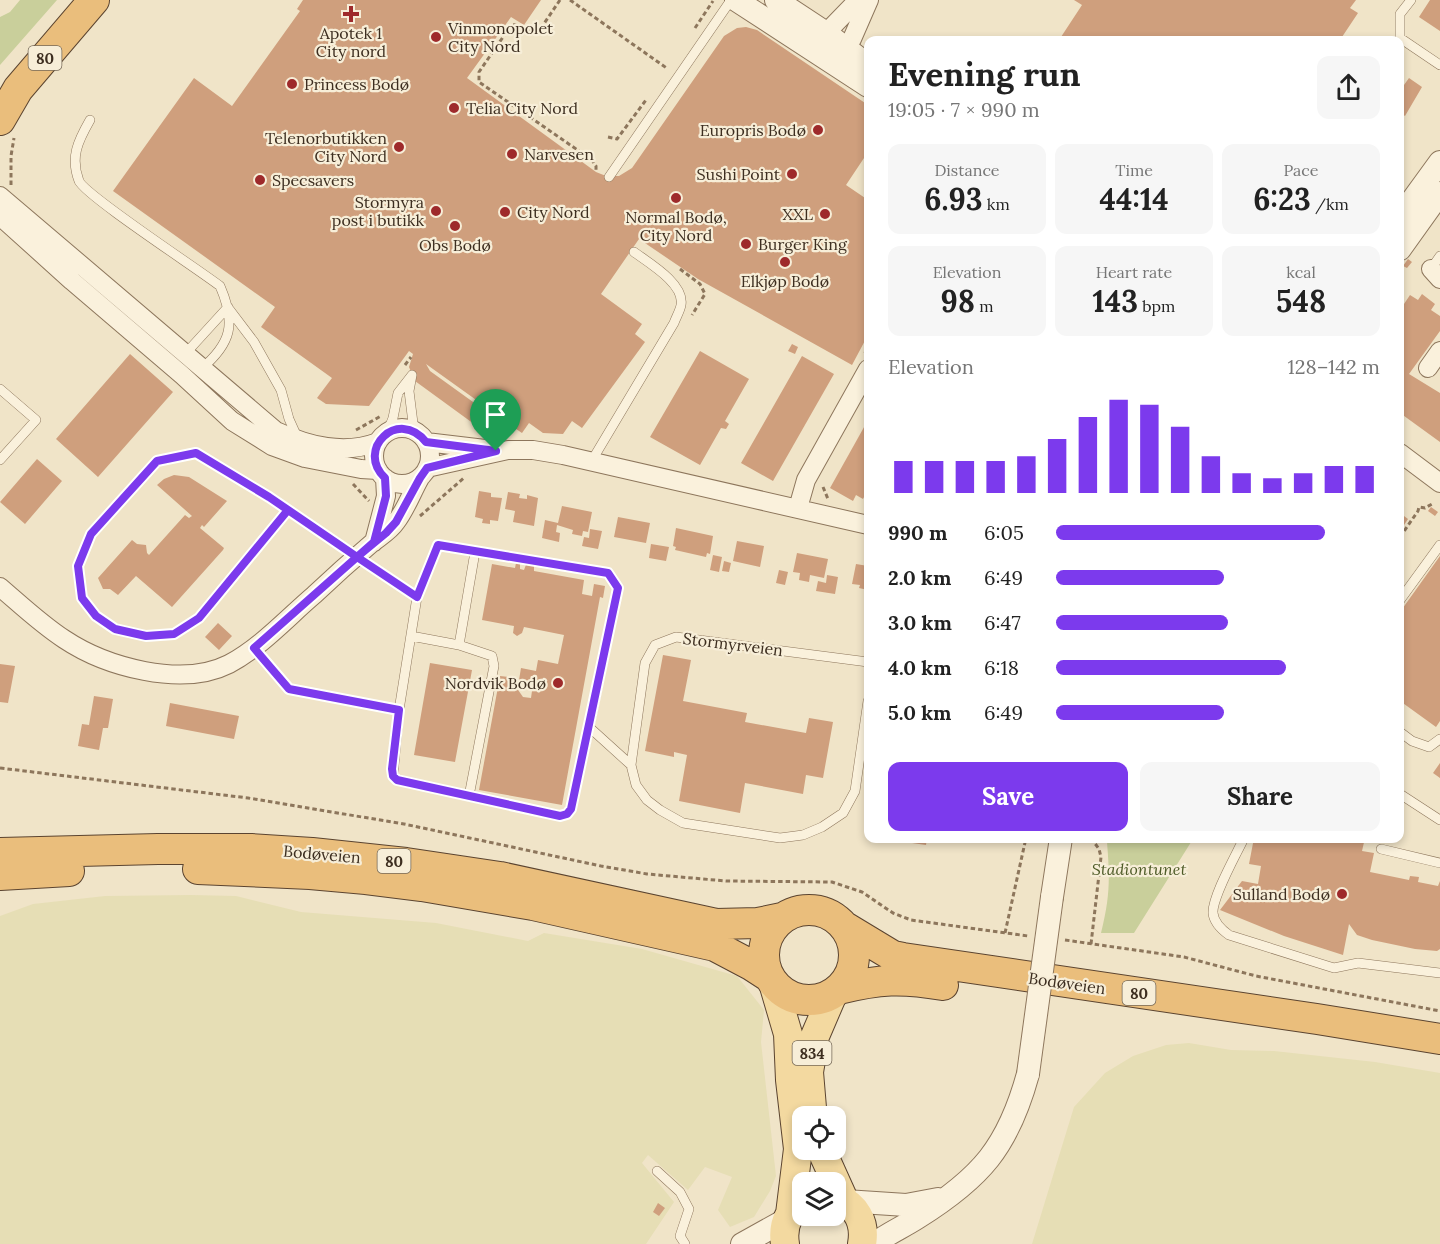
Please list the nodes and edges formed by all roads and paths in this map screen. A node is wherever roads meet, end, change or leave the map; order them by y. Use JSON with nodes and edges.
{"nodes":[{"id":1,"x":68,"y":0,"type":"edge"},
{"id":2,"x":94,"y":0,"type":"edge"},
{"id":3,"x":560,"y":0,"type":"edge"},
{"id":4,"x":570,"y":0,"type":"edge"},
{"id":5,"x":731,"y":0,"type":"edge"},
{"id":6,"x":736,"y":0,"type":"edge"},
{"id":7,"x":776,"y":0,"type":"edge"},
{"id":8,"x":858,"y":0,"type":"edge"},
{"id":9,"x":869,"y":0,"type":"edge"},
{"id":10,"x":1411,"y":0,"type":"edge"},
{"id":11,"x":713,"y":1,"type":"edge"},
{"id":12,"x":694,"y":30,"type":"dead end"},
{"id":13,"x":1399,"y":36,"type":"edge"},
{"id":14,"x":1404,"y":42,"type":"edge"},
{"id":15,"x":824,"y":44,"type":"junction"},
{"id":16,"x":844,"y":48,"type":"junction"},
{"id":17,"x":864,"y":62,"type":"edge"},
{"id":18,"x":1440,"y":65,"type":"edge"},
{"id":19,"x":662,"y":77,"type":"dead end"},
{"id":20,"x":0,"y":79,"type":"edge"},
{"id":21,"x":864,"y":82,"type":"edge"},
{"id":22,"x":649,"y":95,"type":"dead end"},
{"id":23,"x":90,"y":120,"type":"dead end"},
{"id":24,"x":7,"y":128,"type":"edge"},
{"id":25,"x":608,"y":138,"type":"dead end"},
{"id":26,"x":1440,"y":162,"type":"edge"},
{"id":27,"x":596,"y":172,"type":"dead end"},
{"id":28,"x":609,"y":177,"type":"dead end"},
{"id":29,"x":5,"y":191,"type":"edge"},
{"id":30,"x":1440,"y":193,"type":"edge"},
{"id":31,"x":1404,"y":212,"type":"edge"},
{"id":32,"x":0,"y":216,"type":"edge"},
{"id":33,"x":1404,"y":243,"type":"edge"},
{"id":34,"x":634,"y":252,"type":"dead end"},
{"id":35,"x":228,"y":307,"type":"junction"},
{"id":36,"x":1440,"y":351,"type":"edge"},
{"id":37,"x":186,"y":352,"type":"junction"},
{"id":38,"x":864,"y":366,"type":"edge"},
{"id":39,"x":203,"y":368,"type":"junction"},
{"id":40,"x":1428,"y":368,"type":"dead end"},
{"id":41,"x":182,"y":375,"type":"junction"},
{"id":42,"x":0,"y":388,"type":"edge"},
{"id":43,"x":420,"y":436,"type":"junction"},
{"id":44,"x":383,"y":437,"type":"junction"},
{"id":45,"x":299,"y":442,"type":"junction"},
{"id":46,"x":496,"y":451,"type":"junction"},
{"id":47,"x":1404,"y":456,"type":"edge"},
{"id":48,"x":0,"y":460,"type":"edge"},
{"id":49,"x":591,"y":462,"type":"junction"},
{"id":50,"x":423,"y":473,"type":"junction"},
{"id":51,"x":382,"y":474,"type":"junction"},
{"id":52,"x":468,"y":475,"type":"dead end"},
{"id":53,"x":352,"y":483,"type":"dead end"},
{"id":54,"x":823,"y":483,"type":"dead end"},
{"id":55,"x":1440,"y":483,"type":"edge"},
{"id":56,"x":837,"y":503,"type":"dead end"},
{"id":57,"x":371,"y":504,"type":"dead end"},
{"id":58,"x":1432,"y":504,"type":"dead end"},
{"id":59,"x":798,"y":508,"type":"junction"},
{"id":60,"x":288,"y":510,"type":"junction"},
{"id":61,"x":416,"y":520,"type":"dead end"},
{"id":62,"x":864,"y":524,"type":"edge"},
{"id":63,"x":1404,"y":532,"type":"edge"},
{"id":64,"x":374,"y":542,"type":"junction"},
{"id":65,"x":1440,"y":545,"type":"edge"},
{"id":66,"x":475,"y":552,"type":"junction"},
{"id":67,"x":357,"y":557,"type":"junction"},
{"id":68,"x":0,"y":587,"type":"edge"},
{"id":69,"x":1404,"y":594,"type":"edge"},
{"id":70,"x":417,"y":597,"type":"junction"},
{"id":71,"x":411,"y":636,"type":"junction"},
{"id":72,"x":459,"y":645,"type":"junction"},
{"id":73,"x":254,"y":648,"type":"junction"},
{"id":74,"x":864,"y":661,"type":"edge"},
{"id":75,"x":399,"y":710,"type":"junction"},
{"id":76,"x":589,"y":727,"type":"junction"},
{"id":77,"x":864,"y":729,"type":"edge"},
{"id":78,"x":1404,"y":735,"type":"edge"},
{"id":79,"x":1440,"y":739,"type":"edge"},
{"id":80,"x":631,"y":765,"type":"junction"},
{"id":81,"x":0,"y":768,"type":"edge"},
{"id":82,"x":469,"y":796,"type":"junction"},
{"id":83,"x":1404,"y":797,"type":"edge"},
{"id":84,"x":1440,"y":820,"type":"edge"},
{"id":85,"x":1025,"y":843,"type":"edge"},
{"id":86,"x":1060,"y":843,"type":"edge"},
{"id":87,"x":1095,"y":843,"type":"edge"},
{"id":88,"x":1242,"y":843,"type":"edge"},
{"id":89,"x":1381,"y":849,"type":"dead end"},
{"id":90,"x":0,"y":854,"type":"edge"},
{"id":91,"x":1440,"y":863,"type":"edge"},
{"id":92,"x":0,"y":874,"type":"edge"},
{"id":93,"x":782,"y":918,"type":"junction"},
{"id":94,"x":845,"y":927,"type":"junction"},
{"id":95,"x":1005,"y":933,"type":"junction"},
{"id":96,"x":1037,"y":937,"type":"dead end"},
{"id":97,"x":1059,"y":940,"type":"dead end"},
{"id":98,"x":1090,"y":944,"type":"junction"},
{"id":99,"x":1440,"y":973,"type":"edge"},
{"id":100,"x":771,"y":980,"type":"junction"},
{"id":101,"x":836,"y":992,"type":"junction"},
{"id":102,"x":1440,"y":1011,"type":"edge"},
{"id":103,"x":1440,"y":1040,"type":"edge"},
{"id":104,"x":1440,"y":1060,"type":"edge"},
{"id":105,"x":812,"y":1106,"type":"edge"},
{"id":106,"x":657,"y":1171,"type":"dead end"},
{"id":107,"x":946,"y":1198,"type":"junction"},
{"id":108,"x":846,"y":1199,"type":"edge"},
{"id":109,"x":846,"y":1202,"type":"edge"},
{"id":110,"x":791,"y":1219,"type":"edge"},
{"id":111,"x":685,"y":1244,"type":"edge"},
{"id":112,"x":742,"y":1244,"type":"edge"},
{"id":113,"x":862,"y":1244,"type":"edge"},
{"id":114,"x":874,"y":1244,"type":"edge"}],
"edges":[{"from":1,"to":20,"type":"highway","number":"80"},
{"from":2,"to":24,"type":"highway","number":"80"},
{"from":3,"to":27,"type":"path"},
{"from":4,"to":19,"type":"path"},
{"from":5,"to":28,"type":"lane"},
{"from":6,"to":15,"type":"street"},
{"from":7,"to":15,"type":"street"},
{"from":8,"to":15,"type":"street"},
{"from":9,"to":16,"type":"street"},
{"from":10,"to":13,"type":"lane"},
{"from":11,"to":12,"type":"path"},
{"from":14,"to":18,"type":"lane"},
{"from":15,"to":16,"type":"street"},
{"from":15,"to":21,"type":"street"},
{"from":16,"to":17,"type":"street"},
{"from":22,"to":25,"type":"path"},
{"from":23,"to":35,"type":"lane"},
{"from":24,"to":29,"type":"path"},
{"from":26,"to":31,"type":"street"},
{"from":29,"to":37,"type":"street"},
{"from":30,"to":33,"type":"street"},
{"from":32,"to":41,"type":"street"},
{"from":34,"to":49,"type":"lane"},
{"from":35,"to":37,"type":"lane"},
{"from":35,"to":39,"type":"lane"},
{"from":35,"to":45,"type":"lane"},
{"from":36,"to":40,"type":"street"},
{"from":37,"to":39,"type":"street"},
{"from":37,"to":41,"type":"lane"},
{"from":38,"to":59,"type":"street"},
{"from":39,"to":41,"type":"lane"},
{"from":39,"to":45,"type":"street"},
{"from":41,"to":51,"type":"street"},
{"from":42,"to":48,"type":"lane"},
{"from":43,"to":44,"type":"street"},
{"from":43,"to":44,"type":"lane"},
{"from":43,"to":46,"type":"street"},
{"from":43,"to":50,"type":"street"},
{"from":44,"to":45,"type":"street"},
{"from":44,"to":51,"type":"street"},
{"from":46,"to":49,"type":"street"},
{"from":46,"to":50,"type":"street"},
{"from":47,"to":55,"type":"street"},
{"from":49,"to":59,"type":"street"},
{"from":50,"to":51,"type":"street"},
{"from":50,"to":64,"type":"street"},
{"from":51,"to":64,"type":"street"},
{"from":52,"to":61,"type":"path"},
{"from":53,"to":57,"type":"path"},
{"from":54,"to":56,"type":"path"},
{"from":58,"to":63,"type":"path"},
{"from":59,"to":62,"type":"street"},
{"from":60,"to":60,"type":"lane"},
{"from":60,"to":67,"type":"lane"},
{"from":64,"to":67,"type":"street"},
{"from":65,"to":69,"type":"lane"},
{"from":66,"to":70,"type":"lane"},
{"from":66,"to":72,"type":"lane"},
{"from":66,"to":76,"type":"lane"},
{"from":67,"to":70,"type":"lane"},
{"from":67,"to":73,"type":"street"},
{"from":68,"to":73,"type":"street"},
{"from":70,"to":71,"type":"lane"},
{"from":71,"to":72,"type":"lane"},
{"from":71,"to":75,"type":"lane"},
{"from":72,"to":82,"type":"lane"},
{"from":73,"to":75,"type":"lane"},
{"from":74,"to":80,"type":"lane","name":"Stormyrveien"},
{"from":75,"to":82,"type":"lane"},
{"from":76,"to":80,"type":"lane"},
{"from":76,"to":82,"type":"lane"},
{"from":77,"to":80,"type":"lane","name":"Stormyrveien"},
{"from":78,"to":79,"type":"lane"},
{"from":81,"to":95,"type":"path"},
{"from":83,"to":84,"type":"lane"},
{"from":85,"to":95,"type":"path"},
{"from":86,"to":107,"type":"street","bridge":true},
{"from":87,"to":98,"type":"path"},
{"from":88,"to":99,"type":"lane"},
{"from":89,"to":91,"type":"lane"},
{"from":90,"to":93,"type":"highway","name":"Bodøveien","number":"80"},
{"from":92,"to":100,"type":"highway","name":"Bodøveien","number":"80"},
{"from":93,"to":94,"type":"highway","name":"Bodøveien","number":"80"},
{"from":93,"to":100,"type":"highway"},
{"from":94,"to":101,"type":"highway"},
{"from":94,"to":103,"type":"highway","name":"Bodøveien","number":"80"},
{"from":95,"to":96,"type":"path"},
{"from":97,"to":98,"type":"path"},
{"from":98,"to":102,"type":"path"},
{"from":100,"to":101,"type":"highway","name":"Bodøveien","number":"80"},
{"from":100,"to":110,"type":"main road","number":"834"},
{"from":101,"to":104,"type":"highway","name":"Bodøveien","number":"80"},
{"from":101,"to":105,"type":"main road","number":"834"},
{"from":106,"to":111,"type":"lane"},
{"from":107,"to":108,"type":"street"},
{"from":107,"to":114,"type":"street"},
{"from":109,"to":113,"type":"main road"},
{"from":110,"to":112,"type":"street"}]}
